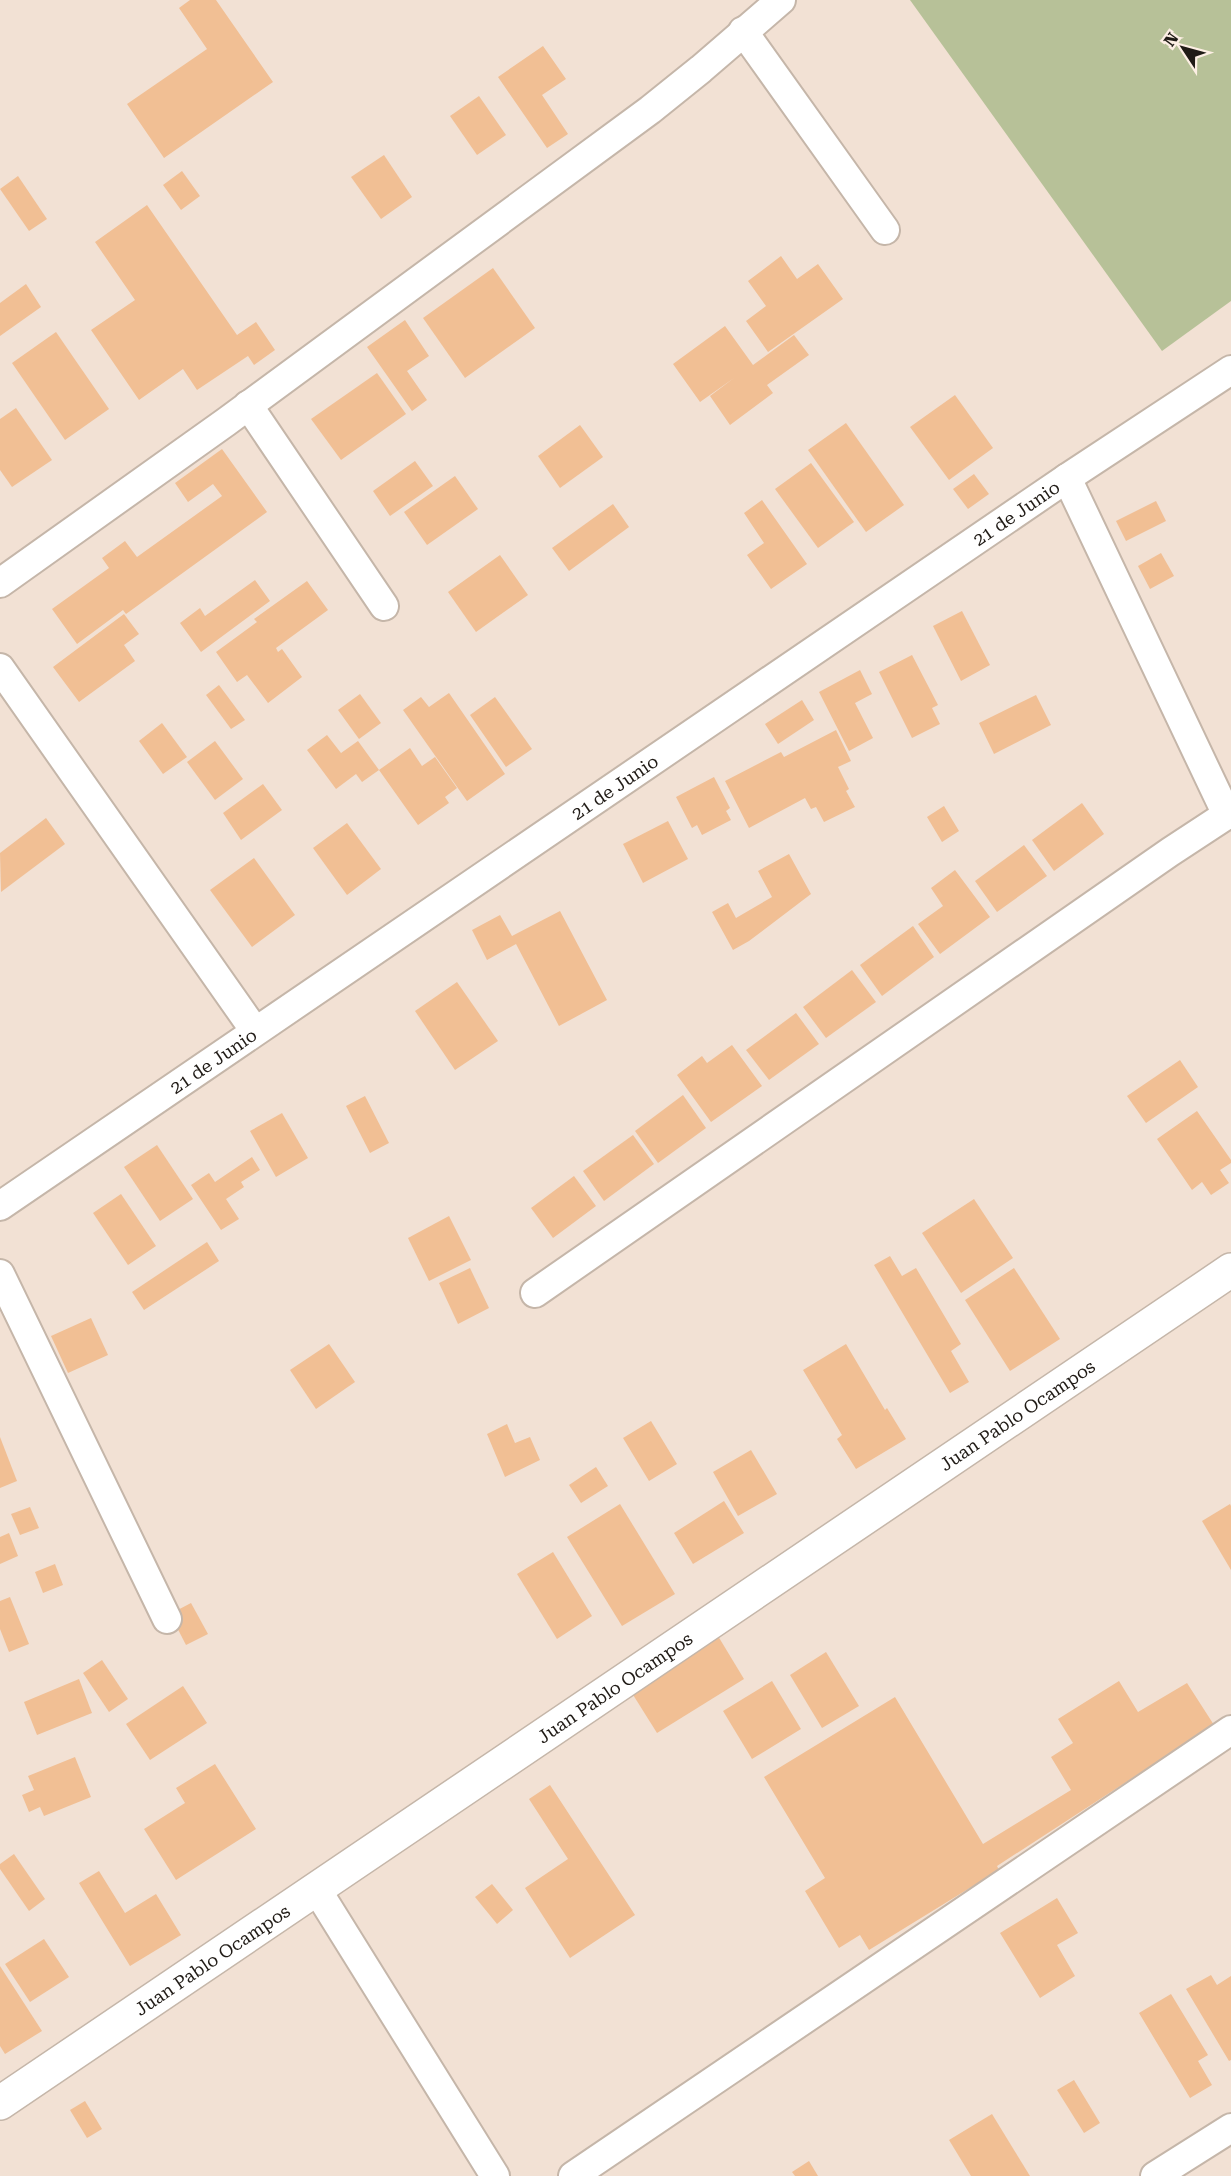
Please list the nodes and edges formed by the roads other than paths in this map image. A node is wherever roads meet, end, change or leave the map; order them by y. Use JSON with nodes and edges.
{"nodes":[{"id":1,"x":781,"y":0,"type":"edge"},
{"id":2,"x":743,"y":32,"type":"junction"},
{"id":3,"x":885,"y":230,"type":"dead end"},
{"id":4,"x":1231,"y":370,"type":"edge"},
{"id":5,"x":248,"y":405,"type":"junction"},
{"id":6,"x":1068,"y":478,"type":"junction"},
{"id":7,"x":0,"y":583,"type":"edge"},
{"id":8,"x":384,"y":606,"type":"dead end"},
{"id":9,"x":0,"y":668,"type":"edge"},
{"id":10,"x":1229,"y":814,"type":"edge"},
{"id":11,"x":255,"y":1032,"type":"junction"},
{"id":12,"x":0,"y":1206,"type":"edge"},
{"id":13,"x":1231,"y":1270,"type":"edge"},
{"id":14,"x":0,"y":1274,"type":"edge"},
{"id":15,"x":535,"y":1293,"type":"dead end"},
{"id":16,"x":167,"y":1619,"type":"dead end"},
{"id":17,"x":1231,"y":1730,"type":"edge"},
{"id":18,"x":317,"y":1890,"type":"junction"},
{"id":19,"x":0,"y":2103,"type":"edge"},
{"id":20,"x":1231,"y":2128,"type":"edge"},
{"id":21,"x":495,"y":2176,"type":"edge"},
{"id":22,"x":573,"y":2176,"type":"edge"},
{"id":23,"x":1155,"y":2176,"type":"edge"}],
"edges":[{"from":1,"to":2,"type":"street"},
{"from":2,"to":3,"type":"street"},
{"from":2,"to":5,"type":"street"},
{"from":4,"to":6,"type":"street","name":"21 de Junio"},
{"from":5,"to":7,"type":"street"},
{"from":5,"to":8,"type":"street"},
{"from":6,"to":10,"type":"street"},
{"from":6,"to":11,"type":"street","name":"21 de Junio"},
{"from":9,"to":11,"type":"street"},
{"from":10,"to":15,"type":"street"},
{"from":11,"to":12,"type":"street","name":"21 de Junio"},
{"from":13,"to":18,"type":"street","name":"Juan Pablo Ocampos"},
{"from":14,"to":16,"type":"street"},
{"from":17,"to":22,"type":"street"},
{"from":18,"to":19,"type":"street","name":"Juan Pablo Ocampos"},
{"from":18,"to":21,"type":"street"},
{"from":20,"to":23,"type":"street"}]}
